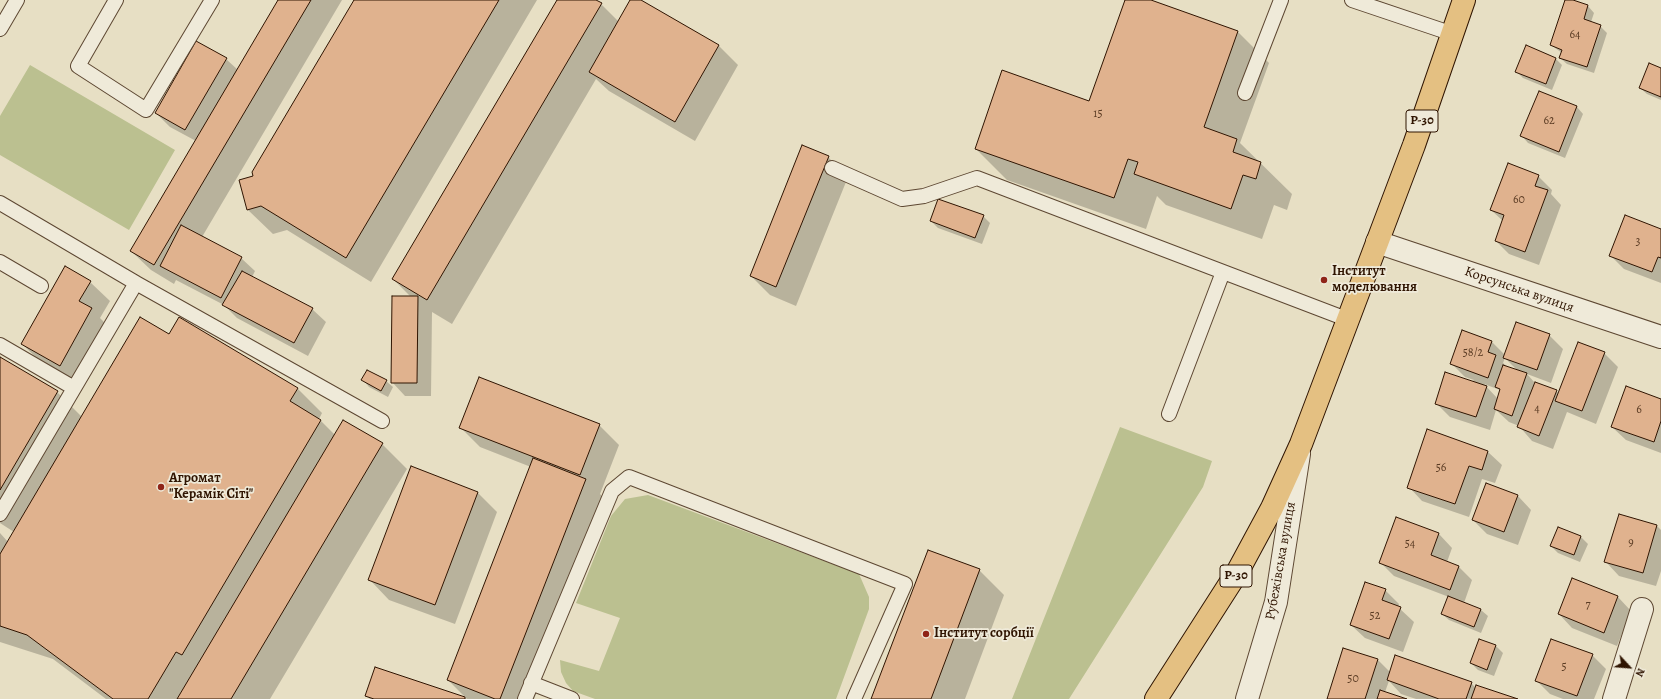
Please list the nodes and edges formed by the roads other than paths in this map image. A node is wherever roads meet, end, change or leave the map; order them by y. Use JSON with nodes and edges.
{"nodes":[{"id":1,"x":17,"y":0,"type":"edge"},
{"id":2,"x":116,"y":0,"type":"edge"},
{"id":3,"x":212,"y":0,"type":"edge"},
{"id":4,"x":1281,"y":0,"type":"edge"},
{"id":5,"x":1352,"y":0,"type":"edge"},
{"id":6,"x":1464,"y":0,"type":"edge"},
{"id":7,"x":0,"y":29,"type":"edge"},
{"id":8,"x":1453,"y":34,"type":"junction"},
{"id":9,"x":1244,"y":93,"type":"dead end"},
{"id":10,"x":832,"y":168,"type":"dead end"},
{"id":11,"x":0,"y":203,"type":"edge"},
{"id":12,"x":1377,"y":242,"type":"junction"},
{"id":13,"x":0,"y":262,"type":"edge"},
{"id":14,"x":1223,"y":272,"type":"junction"},
{"id":15,"x":136,"y":283,"type":"junction"},
{"id":16,"x":41,"y":286,"type":"dead end"},
{"id":17,"x":1349,"y":320,"type":"junction"},
{"id":18,"x":1661,"y":337,"type":"edge"},
{"id":19,"x":0,"y":345,"type":"edge"},
{"id":20,"x":74,"y":388,"type":"junction"},
{"id":21,"x":1170,"y":414,"type":"dead end"},
{"id":22,"x":382,"y":422,"type":"dead end"},
{"id":23,"x":1301,"y":444,"type":"junction"},
{"id":24,"x":0,"y":514,"type":"edge"},
{"id":25,"x":1642,"y":609,"type":"dead end"},
{"id":26,"x":531,"y":684,"type":"junction"},
{"id":27,"x":526,"y":699,"type":"edge"},
{"id":28,"x":572,"y":699,"type":"edge"},
{"id":29,"x":854,"y":699,"type":"edge"},
{"id":30,"x":1156,"y":699,"type":"edge"},
{"id":31,"x":1247,"y":699,"type":"edge"},
{"id":32,"x":1614,"y":699,"type":"edge"}],
"edges":[{"from":1,"to":7,"type":"lane"},
{"from":2,"to":3,"type":"lane"},
{"from":4,"to":9,"type":"lane"},
{"from":5,"to":8,"type":"lane"},
{"from":6,"to":8,"type":"main road","number":"Р-30"},
{"from":8,"to":12,"type":"main road","number":"Р-30"},
{"from":10,"to":14,"type":"lane"},
{"from":11,"to":15,"type":"lane"},
{"from":12,"to":17,"type":"main road","number":"Р-30"},
{"from":12,"to":18,"type":"street","name":"Корсунська вулиця"},
{"from":13,"to":16,"type":"lane"},
{"from":14,"to":17,"type":"lane"},
{"from":14,"to":21,"type":"lane"},
{"from":15,"to":20,"type":"lane"},
{"from":15,"to":22,"type":"lane"},
{"from":17,"to":23,"type":"main road","number":"Р-30"},
{"from":19,"to":20,"type":"lane"},
{"from":20,"to":24,"type":"lane"},
{"from":23,"to":30,"type":"main road","number":"Р-30"},
{"from":23,"to":31,"type":"street","name":"Рубежівська вулиця"},
{"from":25,"to":32,"type":"street"},
{"from":26,"to":27,"type":"lane"},
{"from":26,"to":28,"type":"lane"},
{"from":26,"to":29,"type":"lane"}]}
